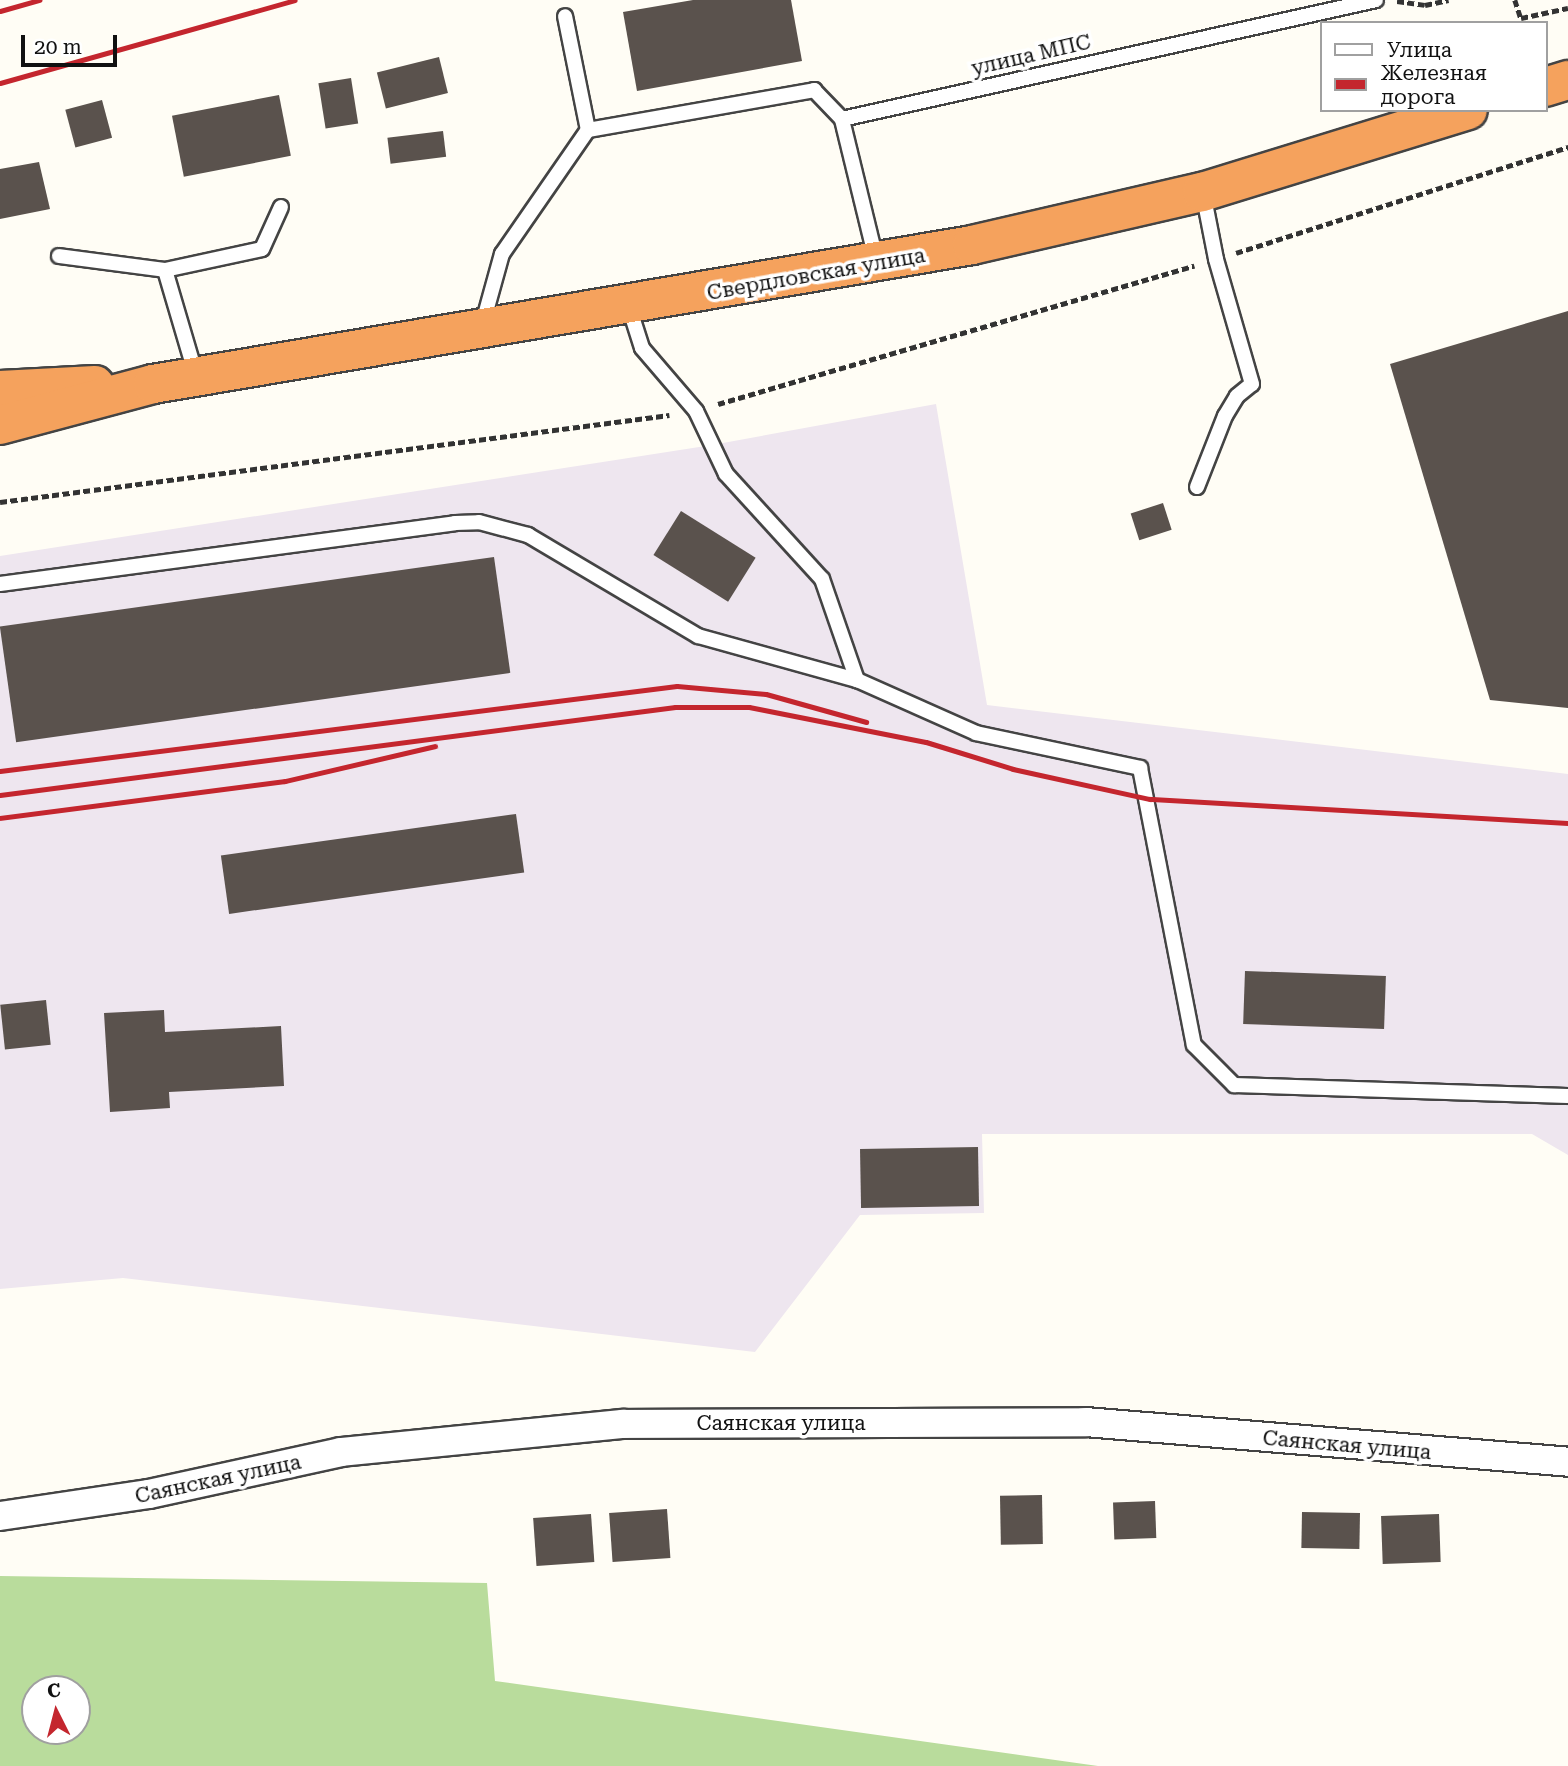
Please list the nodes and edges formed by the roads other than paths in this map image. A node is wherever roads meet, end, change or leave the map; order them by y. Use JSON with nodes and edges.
{"nodes":[{"id":1,"x":1376,"y":0,"type":"edge"},
{"id":2,"x":565,"y":16,"type":"dead end"},
{"id":3,"x":1568,"y":80,"type":"edge"},
{"id":4,"x":1547,"y":86,"type":"edge"},
{"id":5,"x":1462,"y":112,"type":"edge"},
{"id":6,"x":842,"y":119,"type":"junction"},
{"id":7,"x":589,"y":130,"type":"junction"},
{"id":8,"x":1202,"y":192,"type":"junction"},
{"id":9,"x":281,"y":207,"type":"dead end"},
{"id":10,"x":60,"y":256,"type":"dead end"},
{"id":11,"x":877,"y":264,"type":"junction"},
{"id":12,"x":165,"y":270,"type":"junction"},
{"id":13,"x":629,"y":307,"type":"junction"},
{"id":14,"x":480,"y":331,"type":"junction"},
{"id":15,"x":197,"y":377,"type":"junction"},
{"id":16,"x":153,"y":384,"type":"junction"},
{"id":17,"x":0,"y":390,"type":"edge"},
{"id":18,"x":0,"y":425,"type":"edge"},
{"id":19,"x":1197,"y":487,"type":"dead end"},
{"id":20,"x":0,"y":584,"type":"edge"},
{"id":21,"x":858,"y":680,"type":"junction"},
{"id":22,"x":1568,"y":1096,"type":"edge"},
{"id":23,"x":1568,"y":1462,"type":"edge"},
{"id":24,"x":0,"y":1516,"type":"edge"}],
"edges":[{"from":1,"to":6,"type":"lane","name":"улица МПС"},
{"from":2,"to":7,"type":"lane"},
{"from":3,"to":4,"type":"highway"},
{"from":5,"to":8,"type":"highway","name":"Свердловская улица"},
{"from":6,"to":7,"type":"lane"},
{"from":6,"to":11,"type":"lane"},
{"from":7,"to":14,"type":"lane"},
{"from":8,"to":11,"type":"highway","name":"Свердловская улица"},
{"from":8,"to":19,"type":"lane"},
{"from":9,"to":12,"type":"lane"},
{"from":10,"to":12,"type":"lane"},
{"from":11,"to":13,"type":"highway","name":"Свердловская улица"},
{"from":12,"to":15,"type":"lane"},
{"from":13,"to":14,"type":"highway","name":"Свердловская улица"},
{"from":13,"to":21,"type":"lane"},
{"from":14,"to":15,"type":"highway","name":"Свердловская улица"},
{"from":15,"to":16,"type":"highway","name":"Свердловская улица"},
{"from":16,"to":17,"type":"highway","name":"Свердловская улица"},
{"from":16,"to":18,"type":"highway","name":"Свердловская улица"},
{"from":20,"to":21,"type":"lane"},
{"from":21,"to":22,"type":"lane"},
{"from":23,"to":24,"type":"street","name":"Саянская улица"}]}
